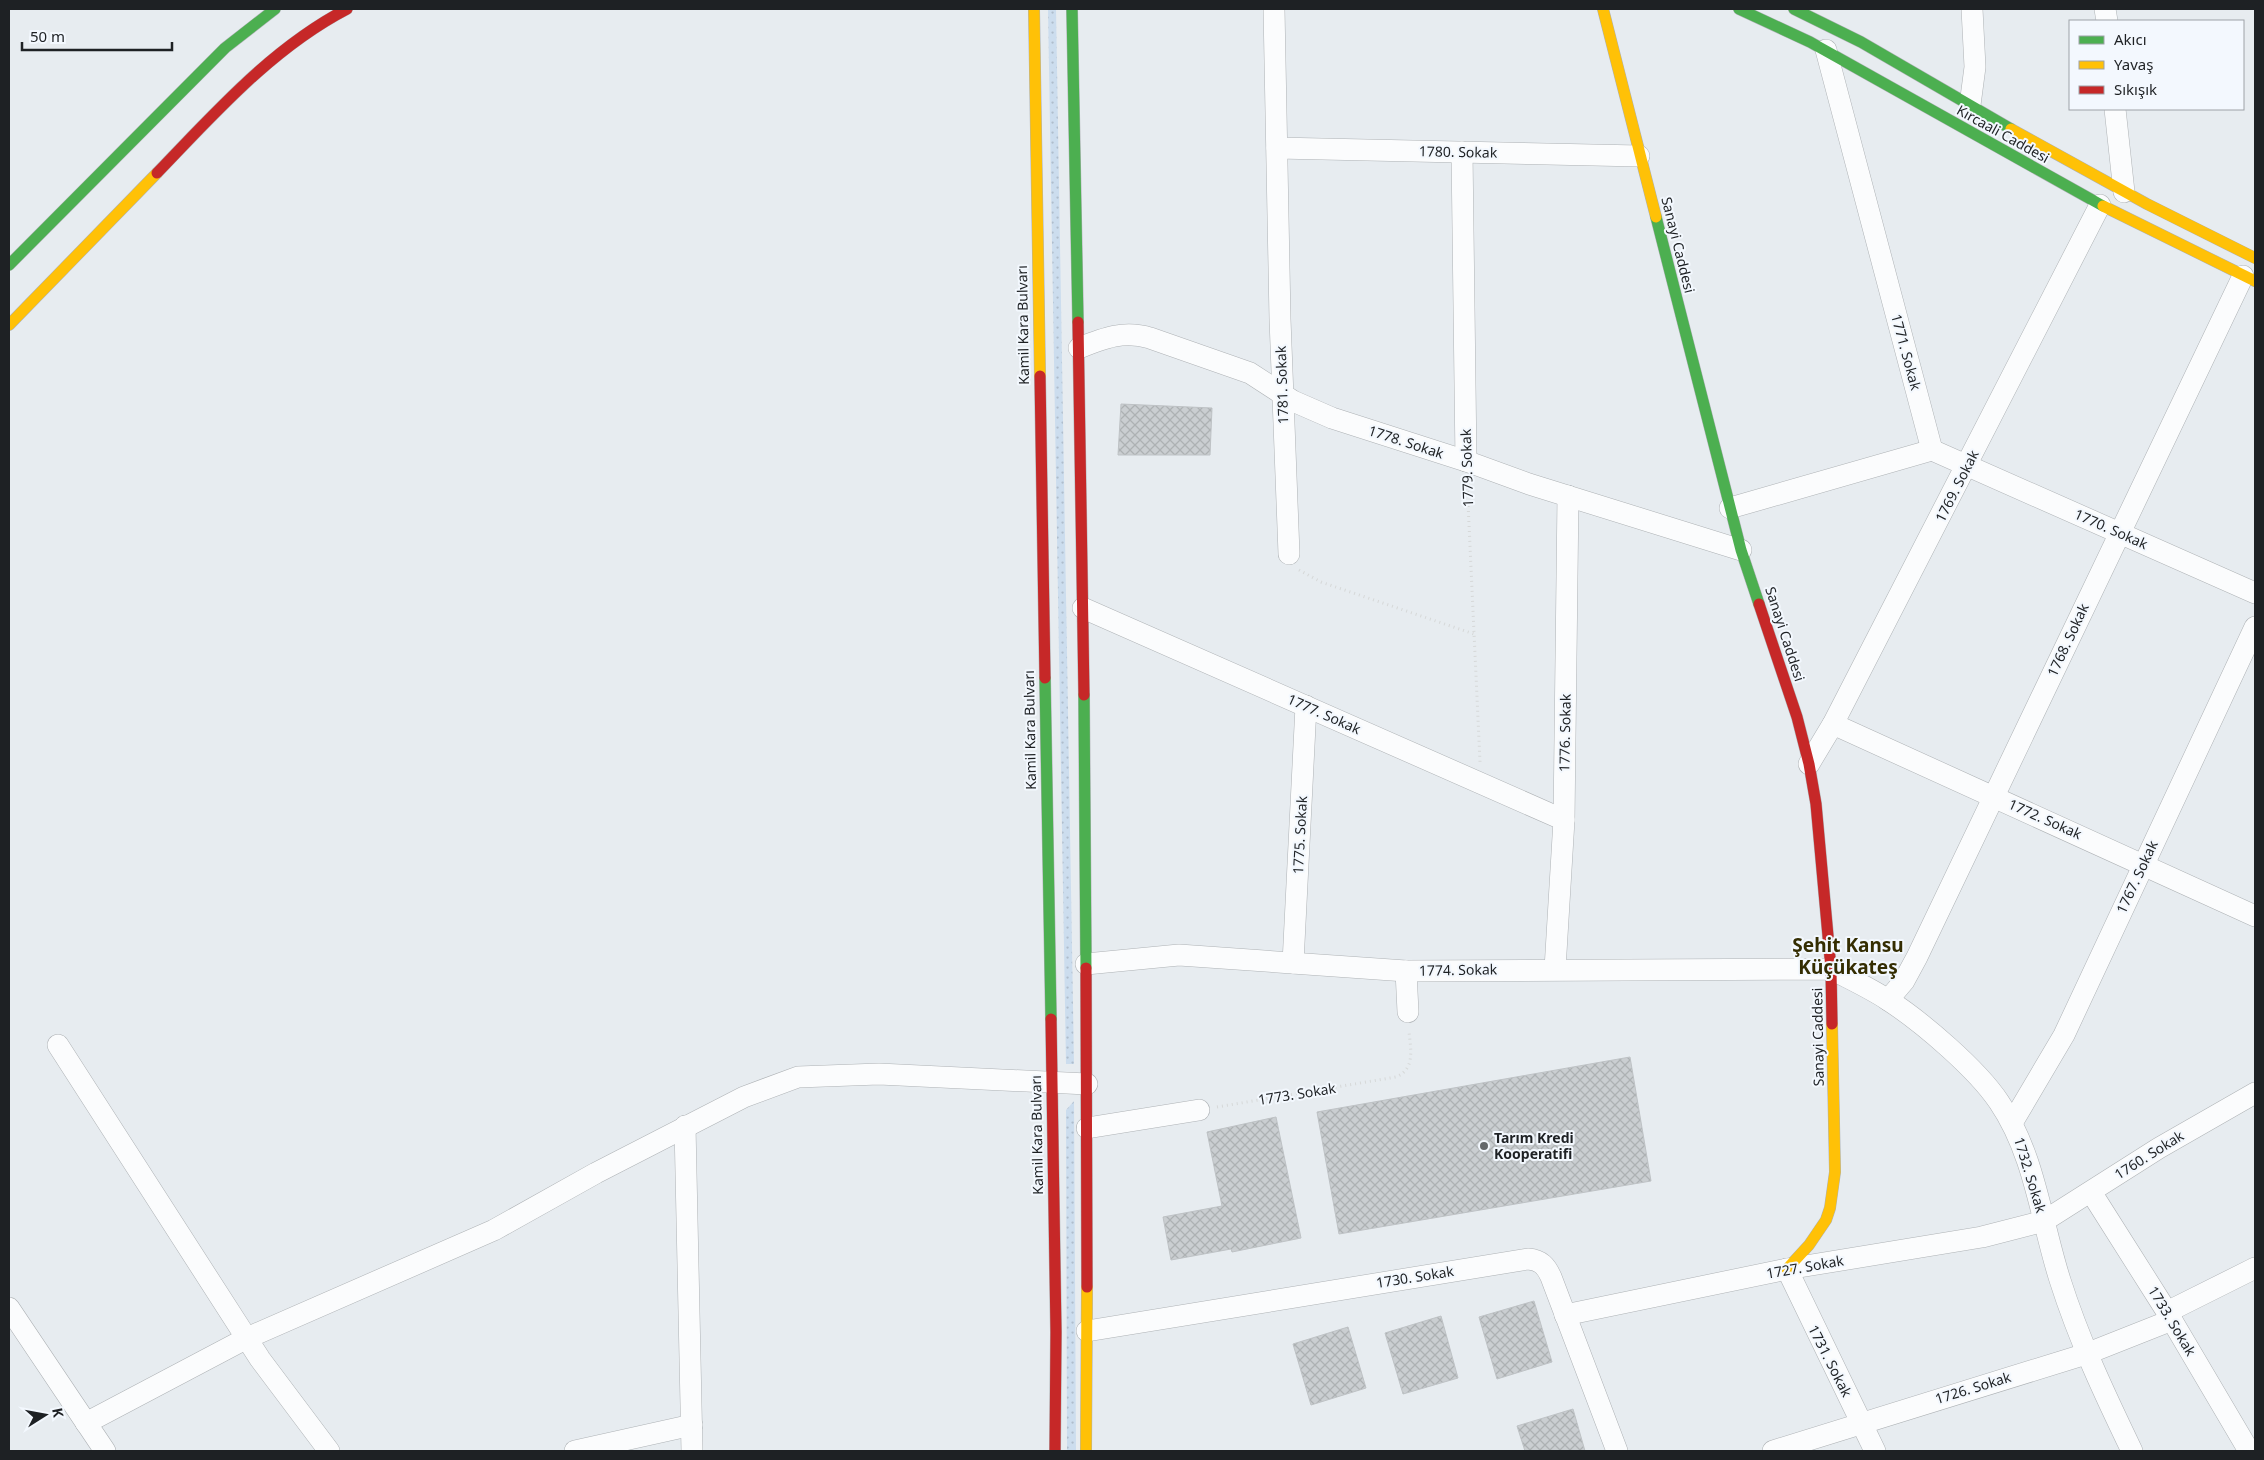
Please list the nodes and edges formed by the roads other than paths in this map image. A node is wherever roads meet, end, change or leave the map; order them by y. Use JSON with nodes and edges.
{"nodes":[{"id":1,"x":274,"y":9,"type":"edge"},
{"id":2,"x":347,"y":9,"type":"edge"},
{"id":3,"x":1021,"y":9,"type":"edge"},
{"id":4,"x":1034,"y":9,"type":"edge"},
{"id":5,"x":1072,"y":9,"type":"edge"},
{"id":6,"x":1274,"y":9,"type":"edge"},
{"id":7,"x":1603,"y":9,"type":"edge"},
{"id":8,"x":1739,"y":9,"type":"edge"},
{"id":9,"x":1794,"y":9,"type":"edge"},
{"id":10,"x":1972,"y":9,"type":"edge"},
{"id":11,"x":1034,"y":27,"type":"junction"},
{"id":12,"x":1826,"y":50,"type":"junction"},
{"id":13,"x":1970,"y":105,"type":"junction"},
{"id":14,"x":2116,"y":110,"type":"edge"},
{"id":15,"x":1277,"y":148,"type":"junction"},
{"id":16,"x":1462,"y":152,"type":"junction"},
{"id":17,"x":1639,"y":156,"type":"junction"},
{"id":18,"x":2124,"y":192,"type":"junction"},
{"id":19,"x":2100,"y":205,"type":"junction"},
{"id":20,"x":9,"y":265,"type":"edge"},
{"id":21,"x":2251,"y":272,"type":"edge"},
{"id":22,"x":9,"y":325,"type":"edge"},
{"id":23,"x":1079,"y":348,"type":"junction"},
{"id":24,"x":1282,"y":392,"type":"junction"},
{"id":25,"x":1932,"y":450,"type":"junction"},
{"id":26,"x":1466,"y":461,"type":"junction"},
{"id":27,"x":1967,"y":467,"type":"junction"},
{"id":28,"x":1568,"y":496,"type":"junction"},
{"id":29,"x":1730,"y":508,"type":"junction"},
{"id":30,"x":2119,"y":532,"type":"junction"},
{"id":31,"x":1741,"y":550,"type":"junction"},
{"id":32,"x":1288,"y":554,"type":"road end"},
{"id":33,"x":2255,"y":593,"type":"edge"},
{"id":34,"x":1083,"y":608,"type":"junction"},
{"id":35,"x":2255,"y":628,"type":"edge"},
{"id":36,"x":1306,"y":706,"type":"junction"},
{"id":37,"x":1833,"y":724,"type":"junction"},
{"id":38,"x":1809,"y":764,"type":"junction"},
{"id":39,"x":1994,"y":796,"type":"junction"},
{"id":40,"x":1564,"y":820,"type":"junction"},
{"id":41,"x":2143,"y":864,"type":"junction"},
{"id":42,"x":2255,"y":916,"type":"edge"},
{"id":43,"x":1293,"y":963,"type":"junction"},
{"id":44,"x":1086,"y":964,"type":"junction"},
{"id":45,"x":1555,"y":969,"type":"junction"},
{"id":46,"x":1831,"y":969,"type":"junction"},
{"id":47,"x":1406,"y":971,"type":"junction"},
{"id":48,"x":1888,"y":1000,"type":"junction"},
{"id":49,"x":1408,"y":1012,"type":"road end"},
{"id":50,"x":58,"y":1045,"type":"dead end"},
{"id":51,"x":1051,"y":1081,"type":"junction"},
{"id":52,"x":1087,"y":1084,"type":"junction"},
{"id":53,"x":2255,"y":1093,"type":"edge"},
{"id":54,"x":1199,"y":1110,"type":"road end"},
{"id":55,"x":2012,"y":1122,"type":"junction"},
{"id":56,"x":686,"y":1126,"type":"junction"},
{"id":57,"x":1087,"y":1128,"type":"junction"},
{"id":58,"x":2091,"y":1192,"type":"junction"},
{"id":59,"x":2044,"y":1221,"type":"junction"},
{"id":60,"x":2255,"y":1268,"type":"edge"},
{"id":61,"x":1786,"y":1270,"type":"junction"},
{"id":62,"x":9,"y":1308,"type":"edge"},
{"id":63,"x":1566,"y":1315,"type":"junction"},
{"id":64,"x":2170,"y":1316,"type":"junction"},
{"id":65,"x":1087,"y":1330,"type":"junction"},
{"id":66,"x":247,"y":1338,"type":"junction"},
{"id":67,"x":2086,"y":1354,"type":"junction"},
{"id":68,"x":86,"y":1423,"type":"junction"},
{"id":69,"x":1861,"y":1423,"type":"junction"},
{"id":70,"x":692,"y":1425,"type":"junction"},
{"id":71,"x":105,"y":1451,"type":"edge"},
{"id":72,"x":329,"y":1451,"type":"edge"},
{"id":73,"x":574,"y":1451,"type":"edge"},
{"id":74,"x":692,"y":1451,"type":"edge"},
{"id":75,"x":1055,"y":1451,"type":"edge"},
{"id":76,"x":1086,"y":1451,"type":"edge"},
{"id":77,"x":1617,"y":1451,"type":"edge"},
{"id":78,"x":1773,"y":1451,"type":"edge"},
{"id":79,"x":1875,"y":1451,"type":"edge"},
{"id":80,"x":2132,"y":1451,"type":"edge"},
{"id":81,"x":2249,"y":1451,"type":"edge"}],
"edges":[{"from":1,"to":20,"type":"main road"},
{"from":2,"to":22,"type":"main road"},
{"from":3,"to":11,"type":"main road"},
{"from":4,"to":11,"type":"main road","name":"Kamil Kara Bulvarı"},
{"from":5,"to":23,"type":"main road"},
{"from":6,"to":15,"type":"street","name":"1781. Sokak"},
{"from":7,"to":17,"type":"main road","name":"Sanayi Caddesi"},
{"from":8,"to":12,"type":"main road","name":"Kırcaali Caddesi"},
{"from":9,"to":13,"type":"main road","name":"Kırcaali Caddesi"},
{"from":10,"to":13,"type":"street"},
{"from":11,"to":51,"type":"main road","name":"Kamil Kara Bulvarı"},
{"from":12,"to":19,"type":"main road","name":"Kırcaali Caddesi"},
{"from":12,"to":25,"type":"street","name":"1771. Sokak"},
{"from":13,"to":18,"type":"main road","name":"Kırcaali Caddesi"},
{"from":14,"to":18,"type":"street"},
{"from":15,"to":16,"type":"street","name":"1780. Sokak"},
{"from":15,"to":24,"type":"street","name":"1781. Sokak"},
{"from":16,"to":17,"type":"street","name":"1780. Sokak"},
{"from":16,"to":26,"type":"street","name":"1779. Sokak"},
{"from":17,"to":29,"type":"main road","name":"Sanayi Caddesi"},
{"from":18,"to":21,"type":"main road","name":"Kırcaali Caddesi"},
{"from":19,"to":21,"type":"main road","name":"Kırcaali Caddesi"},
{"from":19,"to":27,"type":"street","name":"1769. Sokak"},
{"from":21,"to":30,"type":"street","name":"1768. Sokak"},
{"from":23,"to":24,"type":"street","name":"1778. Sokak"},
{"from":23,"to":34,"type":"main road"},
{"from":24,"to":26,"type":"street","name":"1778. Sokak"},
{"from":24,"to":32,"type":"street","name":"1781. Sokak"},
{"from":25,"to":27,"type":"street","name":"1770. Sokak"},
{"from":25,"to":29,"type":"street"},
{"from":26,"to":28,"type":"street","name":"1778. Sokak"},
{"from":27,"to":30,"type":"street","name":"1770. Sokak"},
{"from":27,"to":37,"type":"street","name":"1769. Sokak"},
{"from":28,"to":31,"type":"street","name":"1778. Sokak"},
{"from":28,"to":40,"type":"street","name":"1776. Sokak"},
{"from":29,"to":31,"type":"main road","name":"Sanayi Caddesi"},
{"from":30,"to":33,"type":"street","name":"1770. Sokak"},
{"from":30,"to":39,"type":"street","name":"1768. Sokak"},
{"from":31,"to":38,"type":"main road","name":"Sanayi Caddesi"},
{"from":34,"to":36,"type":"street","name":"1777. Sokak"},
{"from":34,"to":44,"type":"main road"},
{"from":35,"to":41,"type":"street","name":"1767. Sokak"},
{"from":36,"to":40,"type":"street","name":"1777. Sokak"},
{"from":36,"to":43,"type":"street","name":"1775. Sokak"},
{"from":37,"to":38,"type":"street","name":"1769. Sokak"},
{"from":37,"to":39,"type":"street","name":"1772. Sokak"},
{"from":38,"to":46,"type":"main road","name":"Sanayi Caddesi"},
{"from":39,"to":41,"type":"street","name":"1772. Sokak"},
{"from":39,"to":48,"type":"street","name":"1768. Sokak"},
{"from":40,"to":45,"type":"street","name":"1776. Sokak"},
{"from":41,"to":42,"type":"street","name":"1772. Sokak"},
{"from":41,"to":55,"type":"street","name":"1767. Sokak"},
{"from":43,"to":44,"type":"street","name":"1774. Sokak"},
{"from":43,"to":47,"type":"street","name":"1774. Sokak"},
{"from":44,"to":52,"type":"main road"},
{"from":45,"to":46,"type":"street","name":"1774. Sokak"},
{"from":45,"to":47,"type":"street","name":"1774. Sokak"},
{"from":46,"to":48,"type":"street","name":"1732. Sokak"},
{"from":46,"to":61,"type":"main road","name":"Sanayi Caddesi"},
{"from":47,"to":49,"type":"street"},
{"from":48,"to":55,"type":"street","name":"1732. Sokak"},
{"from":50,"to":66,"type":"street"},
{"from":51,"to":52,"type":"street"},
{"from":51,"to":56,"type":"street"},
{"from":51,"to":75,"type":"main road","name":"Kamil Kara Bulvarı"},
{"from":52,"to":57,"type":"main road"},
{"from":53,"to":58,"type":"street","name":"1760. Sokak"},
{"from":54,"to":57,"type":"street"},
{"from":55,"to":59,"type":"street","name":"1732. Sokak"},
{"from":56,"to":66,"type":"street"},
{"from":56,"to":70,"type":"street"},
{"from":57,"to":65,"type":"main road"},
{"from":58,"to":59,"type":"street","name":"1760. Sokak"},
{"from":58,"to":64,"type":"street","name":"1733. Sokak"},
{"from":59,"to":61,"type":"street","name":"1727. Sokak"},
{"from":59,"to":67,"type":"street","name":"1732. Sokak"},
{"from":60,"to":64,"type":"street","name":"1726. Sokak"},
{"from":61,"to":63,"type":"street","name":"1727. Sokak"},
{"from":61,"to":69,"type":"street","name":"1731. Sokak"},
{"from":62,"to":68,"type":"street"},
{"from":63,"to":65,"type":"street","name":"1730. Sokak"},
{"from":63,"to":77,"type":"street","name":"1730. Sokak"},
{"from":64,"to":67,"type":"street","name":"1726. Sokak"},
{"from":64,"to":81,"type":"street","name":"1733. Sokak"},
{"from":65,"to":76,"type":"main road"},
{"from":66,"to":68,"type":"street"},
{"from":66,"to":72,"type":"street"},
{"from":67,"to":69,"type":"street","name":"1726. Sokak"},
{"from":67,"to":80,"type":"street","name":"1732. Sokak"},
{"from":68,"to":71,"type":"street"},
{"from":69,"to":78,"type":"street","name":"1726. Sokak"},
{"from":69,"to":79,"type":"street","name":"1731. Sokak"},
{"from":70,"to":73,"type":"street"},
{"from":70,"to":74,"type":"street"}]}
